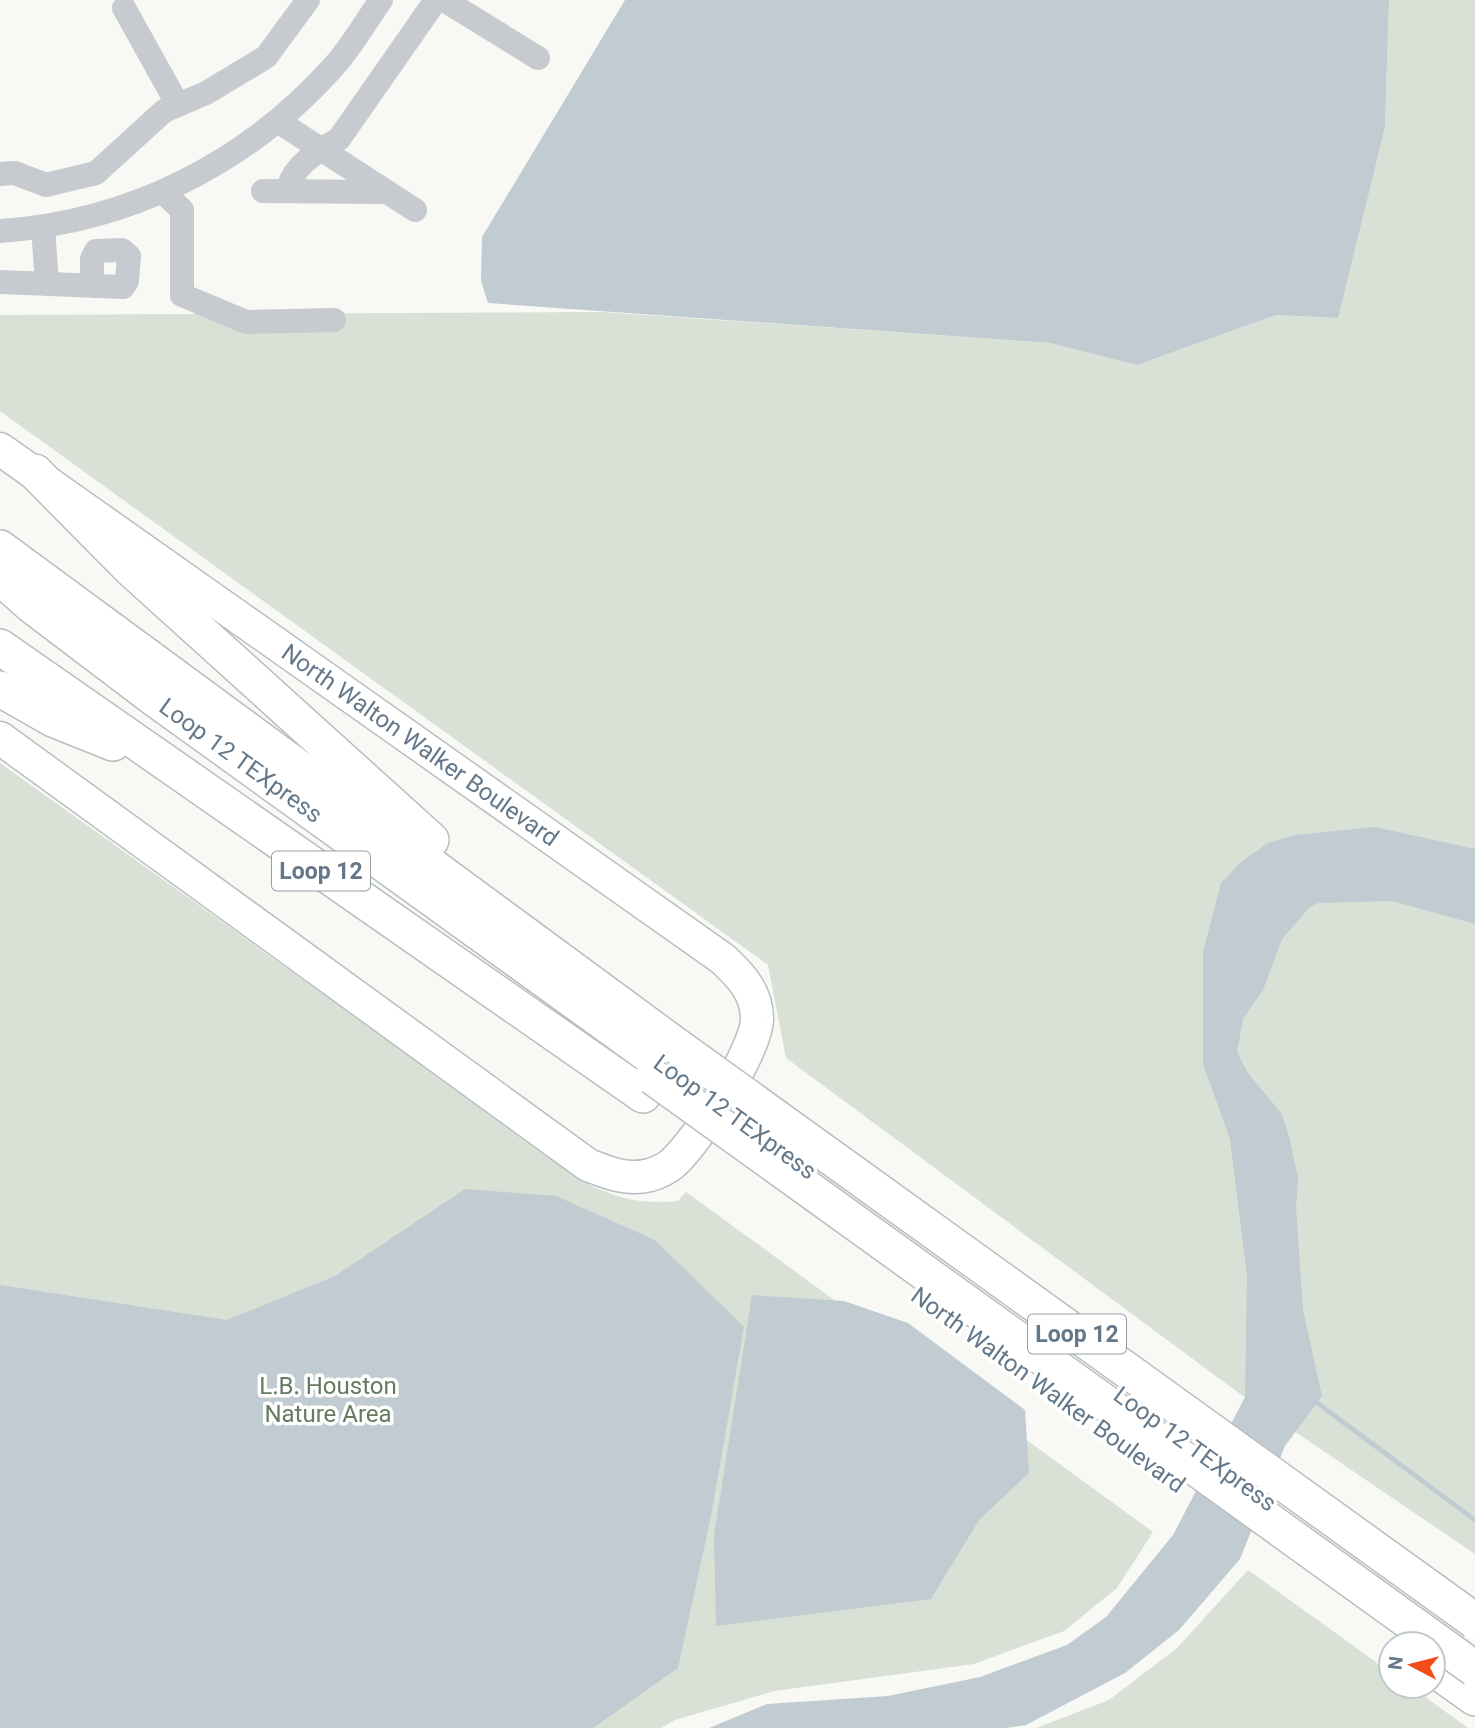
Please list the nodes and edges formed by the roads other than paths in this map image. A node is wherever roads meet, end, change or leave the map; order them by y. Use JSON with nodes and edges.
{"nodes":[{"id":1,"x":308,"y":0,"type":"edge"},
{"id":2,"x":381,"y":0,"type":"edge"},
{"id":3,"x":436,"y":0,"type":"edge"},
{"id":4,"x":444,"y":0,"type":"edge"},
{"id":5,"x":124,"y":8,"type":"dead end"},
{"id":6,"x":538,"y":58,"type":"dead end"},
{"id":7,"x":178,"y":105,"type":"junction"},
{"id":8,"x":279,"y":122,"type":"junction"},
{"id":9,"x":321,"y":149,"type":"junction"},
{"id":10,"x":0,"y":174,"type":"edge"},
{"id":11,"x":263,"y":191,"type":"dead end"},
{"id":12,"x":288,"y":191,"type":"junction"},
{"id":13,"x":386,"y":192,"type":"junction"},
{"id":14,"x":164,"y":193,"type":"junction"},
{"id":15,"x":415,"y":210,"type":"dead end"},
{"id":16,"x":43,"y":227,"type":"junction"},
{"id":17,"x":0,"y":231,"type":"edge"},
{"id":18,"x":1,"y":282,"type":"edge"},
{"id":19,"x":47,"y":284,"type":"junction"},
{"id":20,"x":92,"y":286,"type":"dead end"},
{"id":21,"x":334,"y":320,"type":"dead end"},
{"id":22,"x":0,"y":449,"type":"edge"},
{"id":23,"x":35,"y":472,"type":"junction"},
{"id":24,"x":0,"y":548,"type":"edge"},
{"id":25,"x":0,"y":577,"type":"edge"},
{"id":26,"x":0,"y":610,"type":"edge"},
{"id":27,"x":0,"y":647,"type":"edge"},
{"id":28,"x":0,"y":689,"type":"edge"},
{"id":29,"x":150,"y":704,"type":"junction"},
{"id":30,"x":0,"y":738,"type":"edge"},
{"id":31,"x":173,"y":768,"type":"junction"},
{"id":32,"x":554,"y":954,"type":"junction"},
{"id":33,"x":659,"y":1071,"type":"junction"},
{"id":34,"x":1475,"y":1621,"type":"edge"},
{"id":35,"x":1382,"y":1630,"type":"edge"},
{"id":36,"x":1475,"y":1651,"type":"edge"},
{"id":37,"x":1475,"y":1669,"type":"edge"},
{"id":38,"x":1447,"y":1678,"type":"edge"},
{"id":39,"x":1475,"y":1698,"type":"edge"}],
"edges":[{"from":1,"to":7,"type":"street"},
{"from":2,"to":8,"type":"street"},
{"from":3,"to":9,"type":"street"},
{"from":4,"to":6,"type":"street"},
{"from":5,"to":7,"type":"street"},
{"from":7,"to":10,"type":"street"},
{"from":8,"to":9,"type":"street"},
{"from":8,"to":14,"type":"street"},
{"from":9,"to":12,"type":"street"},
{"from":9,"to":13,"type":"street"},
{"from":11,"to":12,"type":"street"},
{"from":12,"to":13,"type":"street"},
{"from":13,"to":15,"type":"street"},
{"from":14,"to":16,"type":"street"},
{"from":14,"to":21,"type":"street"},
{"from":16,"to":17,"type":"street"},
{"from":16,"to":19,"type":"street"},
{"from":18,"to":19,"type":"street"},
{"from":19,"to":20,"type":"street"},
{"from":22,"to":23,"type":"main road","name":"North Walton Walker Boulevard"},
{"from":23,"to":30,"type":"main road","name":"North Walton Walker Boulevard"},
{"from":23,"to":32,"type":"highway"},
{"from":24,"to":32,"type":"highway","name":"North Walton Walker Boulevard","number":"Loop 12"},
{"from":25,"to":29,"type":"highway","name":"Loop 12 TEXpress"},
{"from":26,"to":29,"type":"highway","name":"Loop 12 TEXpress"},
{"from":27,"to":31,"type":"highway","name":"North Walton Walker Boulevard","number":"Loop 12"},
{"from":28,"to":31,"type":"highway"},
{"from":29,"to":33,"type":"highway","name":"Loop 12 TEXpress"},
{"from":31,"to":33,"type":"highway","name":"North Walton Walker Boulevard","number":"Loop 12"},
{"from":32,"to":33,"type":"highway","name":"North Walton Walker Boulevard","number":"Loop 12"},
{"from":33,"to":34,"type":"highway","name":"North Walton Walker Boulevard","number":"Loop 12","bridge":true},
{"from":33,"to":35,"type":"highway","name":"North Walton Walker Boulevard","number":"Loop 12"},
{"from":33,"to":36,"type":"highway","name":"Loop 12 TEXpress"},
{"from":33,"to":37,"type":"highway","name":"Loop 12 TEXpress","bridge":true},
{"from":38,"to":39,"type":"highway"}]}
